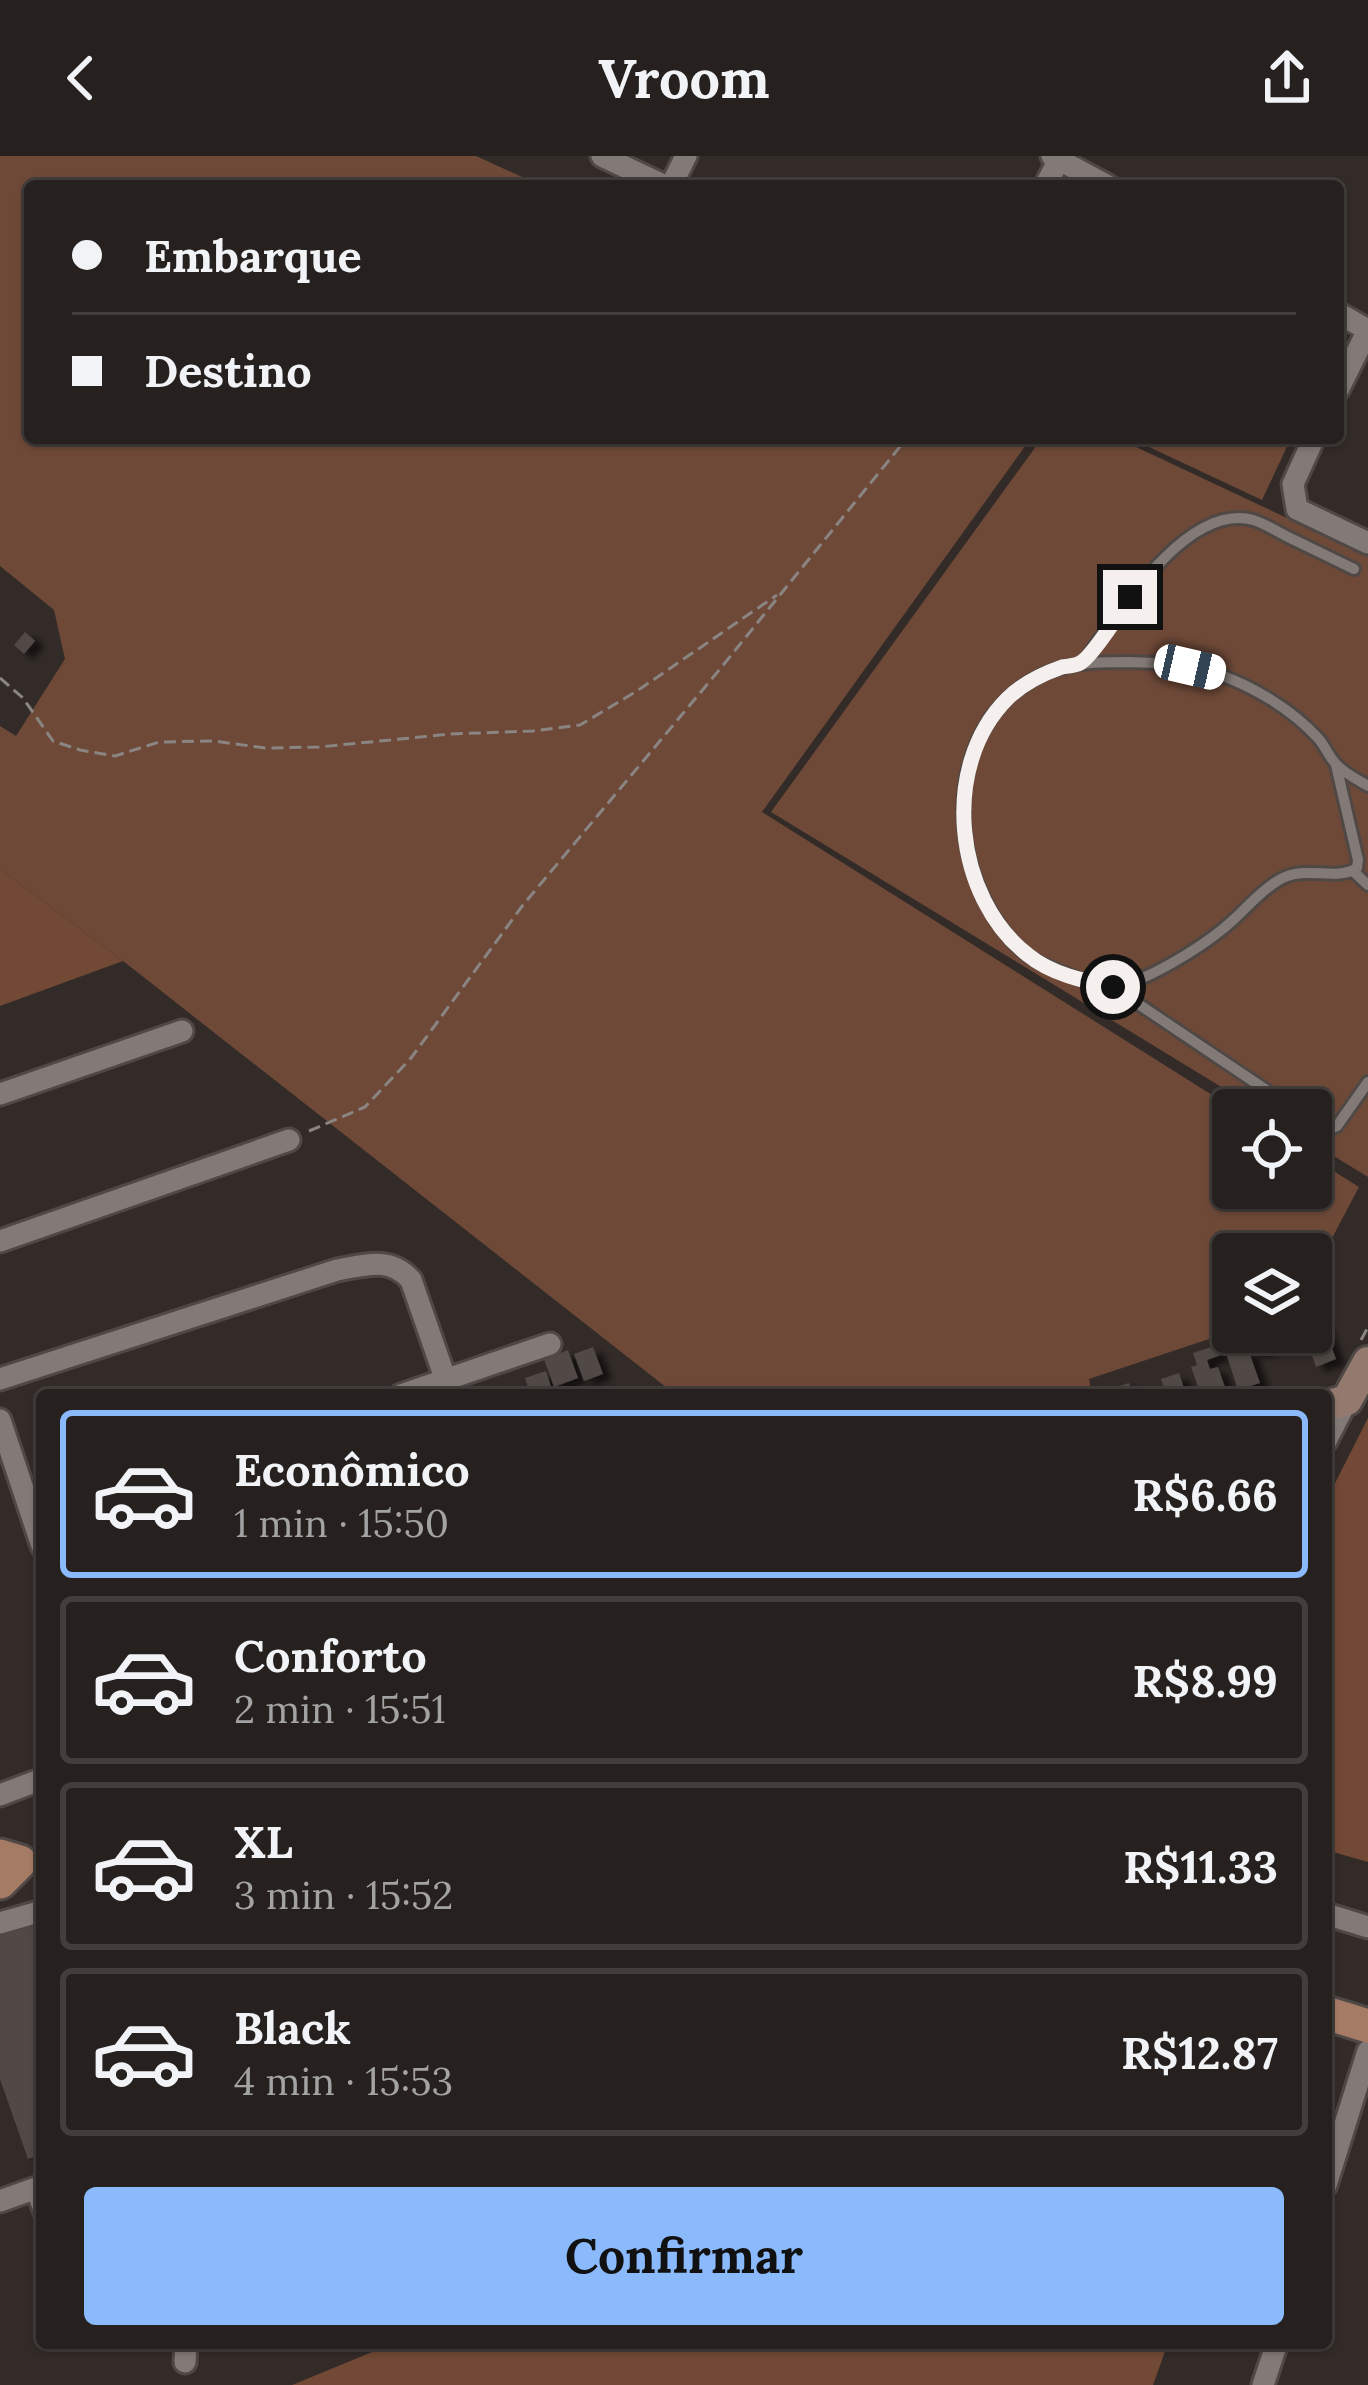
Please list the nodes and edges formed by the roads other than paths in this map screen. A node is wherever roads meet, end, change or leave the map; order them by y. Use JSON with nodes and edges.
{"nodes":[{"id":1,"x":602,"y":156,"type":"edge"},
{"id":2,"x":1058,"y":157,"type":"edge"},
{"id":3,"x":655,"y":180,"type":"edge"},
{"id":4,"x":1098,"y":180,"type":"edge"},
{"id":5,"x":1368,"y":330,"type":"edge"},
{"id":6,"x":1344,"y":378,"type":"edge"},
{"id":7,"x":1311,"y":444,"type":"edge"},
{"id":8,"x":1368,"y":543,"type":"edge"},
{"id":9,"x":1354,"y":569,"type":"dead end"},
{"id":10,"x":1083,"y":662,"type":"junction"},
{"id":11,"x":1336,"y":765,"type":"junction"},
{"id":12,"x":1368,"y":786,"type":"edge"},
{"id":13,"x":1353,"y":871,"type":"junction"},
{"id":14,"x":1368,"y":885,"type":"edge"},
{"id":15,"x":1113,"y":987,"type":"junction"},
{"id":16,"x":182,"y":1030,"type":"dead end"},
{"id":17,"x":1368,"y":1082,"type":"edge"},
{"id":18,"x":1265,"y":1089,"type":"edge"},
{"id":19,"x":0,"y":1094,"type":"edge"},
{"id":20,"x":1332,"y":1128,"type":"edge"},
{"id":21,"x":290,"y":1140,"type":"road end"},
{"id":22,"x":0,"y":1241,"type":"edge"},
{"id":23,"x":550,"y":1345,"type":"dead end"},
{"id":24,"x":1368,"y":1362,"type":"edge"},
{"id":25,"x":0,"y":1378,"type":"edge"},
{"id":26,"x":449,"y":1388,"type":"edge"},
{"id":27,"x":1337,"y":1403,"type":"edge"},
{"id":28,"x":0,"y":1420,"type":"edge"},
{"id":29,"x":36,"y":1513,"type":"edge"},
{"id":30,"x":36,"y":1781,"type":"edge"},
{"id":31,"x":0,"y":1795,"type":"edge"},
{"id":32,"x":36,"y":1913,"type":"edge"},
{"id":33,"x":1332,"y":1916,"type":"edge"},
{"id":34,"x":0,"y":1922,"type":"edge"},
{"id":35,"x":1368,"y":1927,"type":"edge"},
{"id":36,"x":1332,"y":2015,"type":"edge"},
{"id":37,"x":1368,"y":2026,"type":"edge"},
{"id":38,"x":1368,"y":2051,"type":"edge"},
{"id":39,"x":1332,"y":2167,"type":"edge"},
{"id":40,"x":36,"y":2188,"type":"edge"},
{"id":41,"x":0,"y":2200,"type":"edge"},
{"id":42,"x":1274,"y":2349,"type":"edge"},
{"id":43,"x":1264,"y":2385,"type":"edge"}],
"edges":[{"from":1,"to":3,"type":"street"},
{"from":2,"to":4,"type":"street"},
{"from":5,"to":6,"type":"street"},
{"from":7,"to":8,"type":"street"},
{"from":9,"to":10,"type":"lane"},
{"from":10,"to":11,"type":"lane"},
{"from":10,"to":15,"type":"lane"},
{"from":11,"to":12,"type":"lane"},
{"from":11,"to":13,"type":"lane"},
{"from":13,"to":14,"type":"lane"},
{"from":13,"to":15,"type":"lane"},
{"from":15,"to":18,"type":"lane"},
{"from":16,"to":19,"type":"street"},
{"from":17,"to":20,"type":"lane"},
{"from":21,"to":22,"type":"street"},
{"from":23,"to":26,"type":"street"},
{"from":24,"to":27,"type":"main road"},
{"from":25,"to":26,"type":"street"},
{"from":28,"to":29,"type":"street"},
{"from":30,"to":31,"type":"street"},
{"from":32,"to":34,"type":"street"},
{"from":33,"to":35,"type":"street"},
{"from":36,"to":37,"type":"main road"},
{"from":38,"to":39,"type":"street"},
{"from":40,"to":41,"type":"street"},
{"from":42,"to":43,"type":"street"}]}
